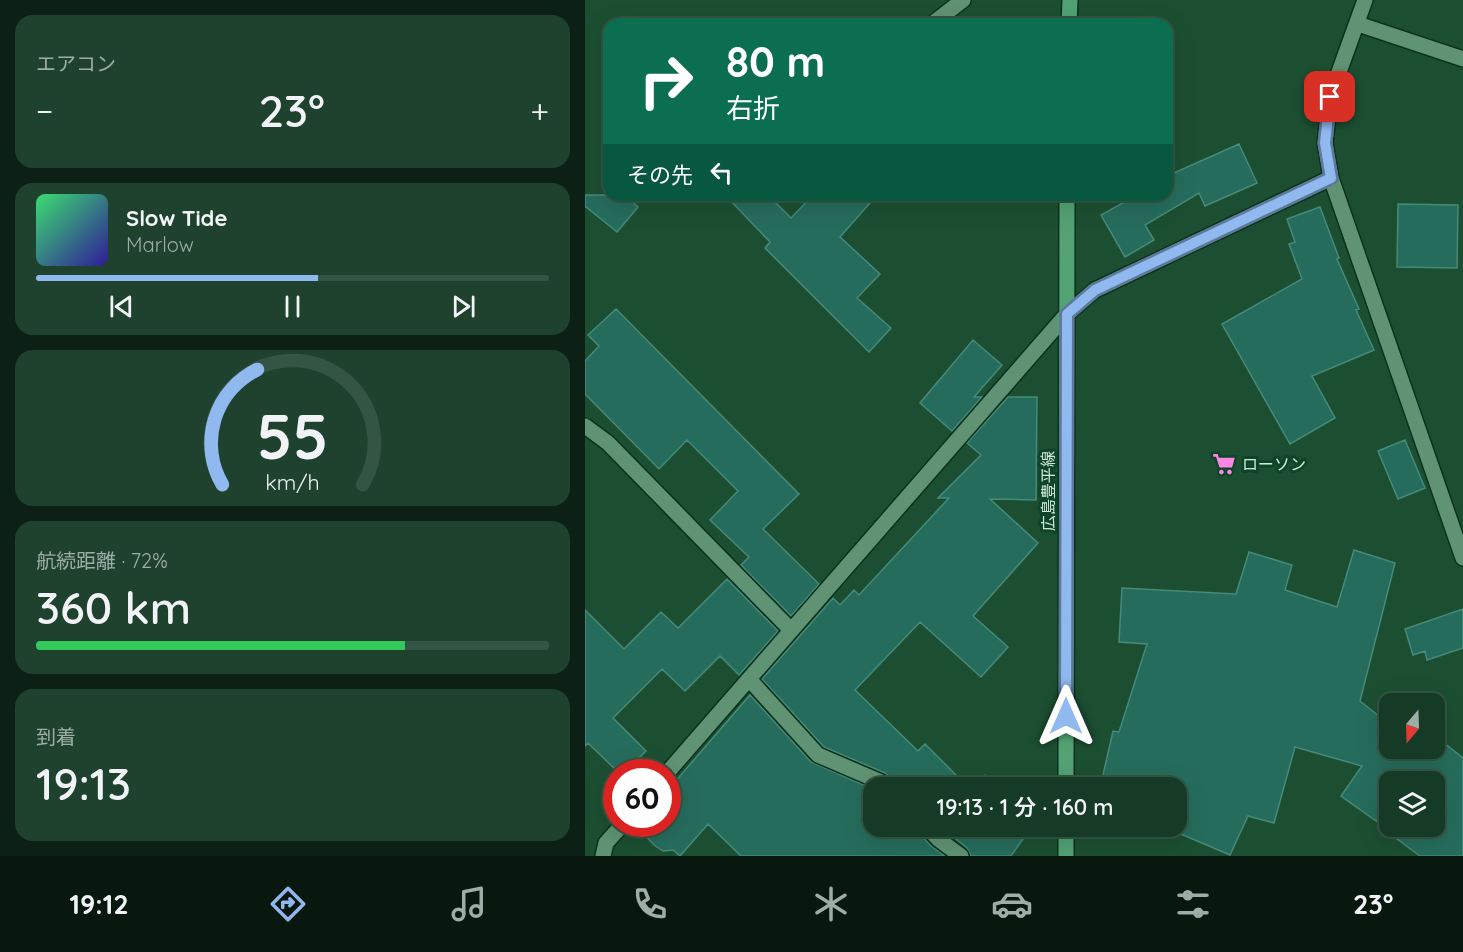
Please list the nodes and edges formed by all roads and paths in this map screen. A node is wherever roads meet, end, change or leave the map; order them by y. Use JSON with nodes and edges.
{"nodes":[{"id":1,"x":963,"y":0,"type":"edge"},
{"id":2,"x":1070,"y":0,"type":"edge"},
{"id":3,"x":1365,"y":0,"type":"edge"},
{"id":4,"x":940,"y":18,"type":"edge"},
{"id":5,"x":1069,"y":18,"type":"edge"},
{"id":6,"x":1358,"y":24,"type":"junction"},
{"id":7,"x":1463,"y":59,"type":"edge"},
{"id":8,"x":1331,"y":178,"type":"junction"},
{"id":9,"x":1067,"y":201,"type":"edge"},
{"id":10,"x":1067,"y":314,"type":"junction"},
{"id":11,"x":585,"y":426,"type":"edge"},
{"id":12,"x":1463,"y":558,"type":"edge"},
{"id":13,"x":791,"y":630,"type":"junction"},
{"id":14,"x":749,"y":679,"type":"junction"},
{"id":15,"x":679,"y":759,"type":"edge"},
{"id":16,"x":870,"y":777,"type":"edge"},
{"id":17,"x":1066,"y":777,"type":"edge"},
{"id":18,"x":611,"y":837,"type":"edge"},
{"id":19,"x":936,"y":837,"type":"edge"},
{"id":20,"x":1066,"y":837,"type":"edge"},
{"id":21,"x":603,"y":856,"type":"edge"},
{"id":22,"x":961,"y":856,"type":"edge"},
{"id":23,"x":1066,"y":856,"type":"edge"}],
"edges":[{"from":1,"to":4,"type":"street"},
{"from":2,"to":5,"type":"main road"},
{"from":3,"to":6,"type":"street"},
{"from":6,"to":7,"type":"street"},
{"from":6,"to":8,"type":"street"},
{"from":8,"to":10,"type":"street"},
{"from":8,"to":12,"type":"street"},
{"from":9,"to":10,"type":"main road","name":"広島豊平線"},
{"from":10,"to":13,"type":"street"},
{"from":10,"to":17,"type":"main road","name":"広島豊平線"},
{"from":11,"to":13,"type":"street"},
{"from":13,"to":14,"type":"street"},
{"from":14,"to":15,"type":"street"},
{"from":14,"to":16,"type":"street"},
{"from":18,"to":21,"type":"street"},
{"from":19,"to":22,"type":"street"},
{"from":20,"to":23,"type":"main road"}]}
